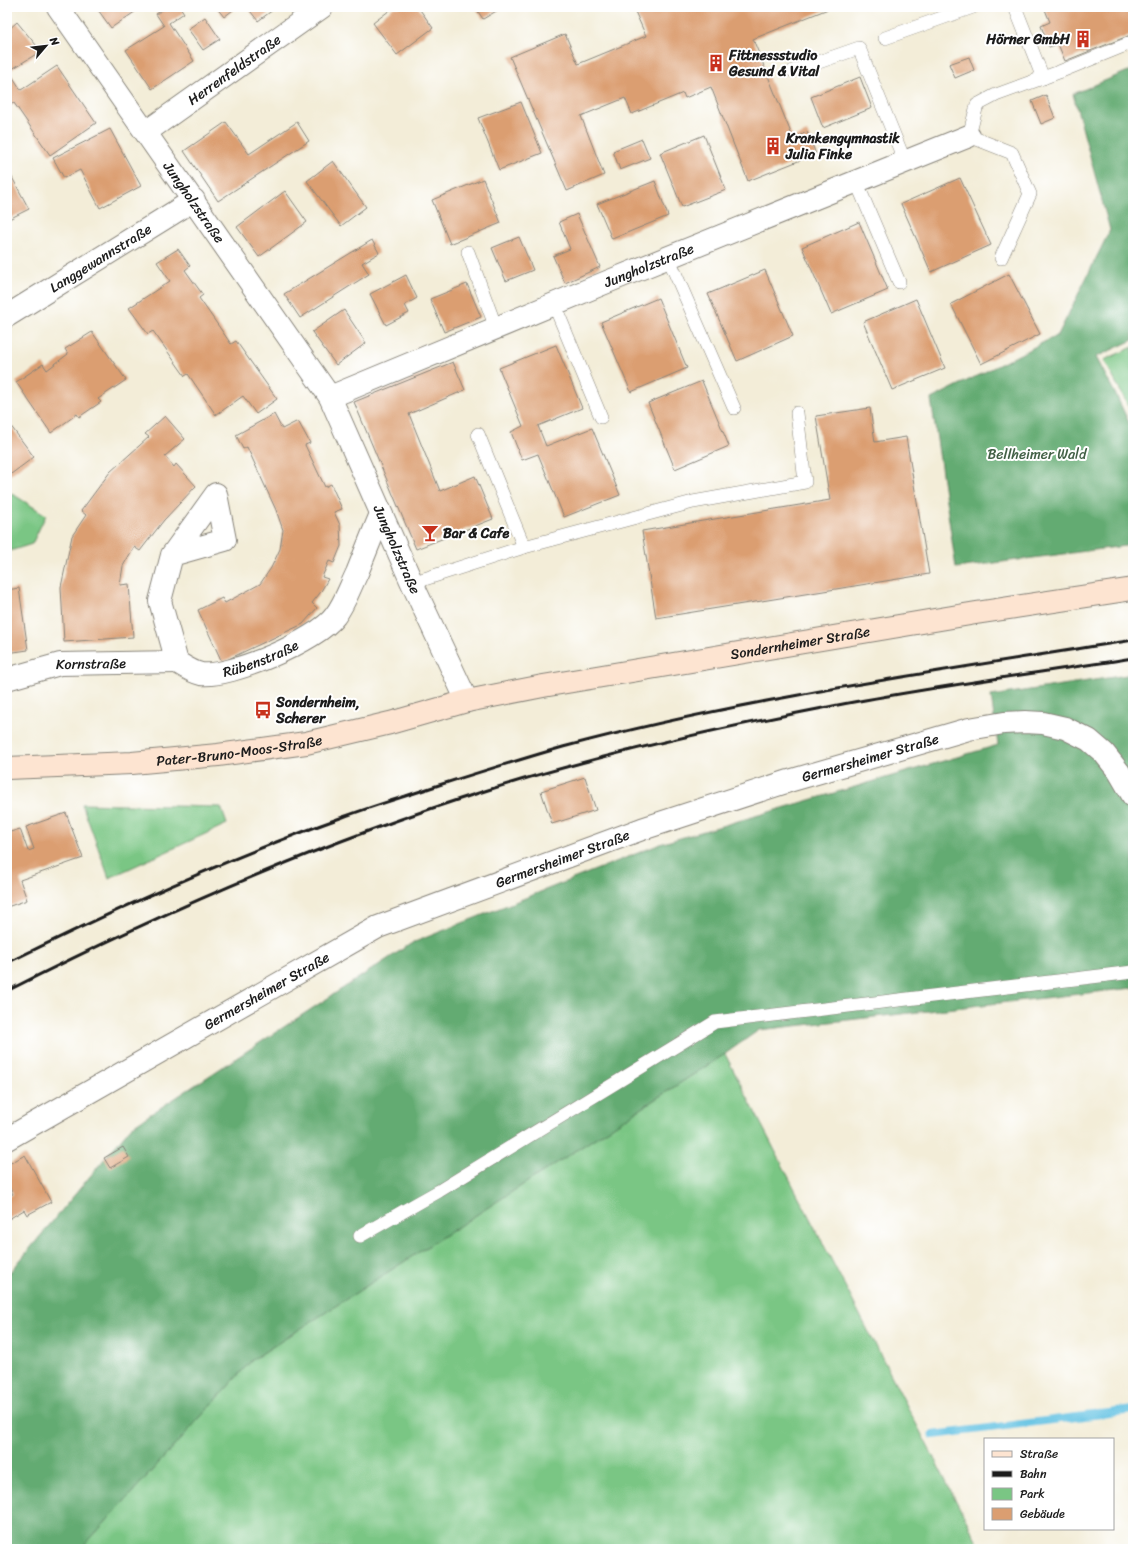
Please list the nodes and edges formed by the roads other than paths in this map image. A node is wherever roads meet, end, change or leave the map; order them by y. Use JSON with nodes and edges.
{"nodes":[{"id":1,"x":58,"y":7,"type":"edge"},
{"id":2,"x":322,"y":7,"type":"edge"},
{"id":3,"x":973,"y":7,"type":"edge"},
{"id":4,"x":1015,"y":7,"type":"edge"},
{"id":5,"x":884,"y":38,"type":"dead end"},
{"id":6,"x":1133,"y":42,"type":"edge"},
{"id":7,"x":793,"y":72,"type":"dead end"},
{"id":8,"x":1043,"y":78,"type":"junction"},
{"id":9,"x":146,"y":132,"type":"junction"},
{"id":10,"x":969,"y":136,"type":"junction"},
{"id":11,"x":905,"y":162,"type":"junction"},
{"id":12,"x":856,"y":181,"type":"junction"},
{"id":13,"x":194,"y":200,"type":"junction"},
{"id":14,"x":468,"y":252,"type":"dead end"},
{"id":15,"x":668,"y":257,"type":"junction"},
{"id":16,"x":1001,"y":258,"type":"dead end"},
{"id":17,"x":900,"y":282,"type":"dead end"},
{"id":18,"x":554,"y":304,"type":"junction"},
{"id":19,"x":7,"y":316,"type":"edge"},
{"id":20,"x":496,"y":328,"type":"junction"},
{"id":21,"x":330,"y":396,"type":"junction"},
{"id":22,"x":734,"y":408,"type":"dead end"},
{"id":23,"x":797,"y":413,"type":"dead end"},
{"id":24,"x":601,"y":417,"type":"dead end"},
{"id":25,"x":478,"y":434,"type":"dead end"},
{"id":26,"x":381,"y":514,"type":"junction"},
{"id":27,"x":524,"y":547,"type":"junction"},
{"id":28,"x":172,"y":555,"type":"dead end"},
{"id":29,"x":412,"y":583,"type":"junction"},
{"id":30,"x":1133,"y":589,"type":"edge"},
{"id":31,"x":177,"y":662,"type":"junction"},
{"id":32,"x":7,"y":679,"type":"edge"},
{"id":33,"x":467,"y":701,"type":"junction"},
{"id":34,"x":7,"y":768,"type":"edge"},
{"id":35,"x":1133,"y":796,"type":"edge"},
{"id":36,"x":1133,"y":972,"type":"edge"},
{"id":37,"x":7,"y":1139,"type":"edge"},
{"id":38,"x":360,"y":1236,"type":"dead end"}],
"edges":[{"from":1,"to":9,"type":"street","name":"Jungholzstraße"},
{"from":2,"to":9,"type":"street","name":"Herrenfeldstraße"},
{"from":3,"to":5,"type":"lane"},
{"from":4,"to":8,"type":"lane"},
{"from":6,"to":8,"type":"lane"},
{"from":7,"to":11,"type":"lane"},
{"from":8,"to":10,"type":"lane"},
{"from":9,"to":13,"type":"street","name":"Jungholzstraße"},
{"from":10,"to":11,"type":"street","name":"Jungholzstraße"},
{"from":10,"to":16,"type":"lane"},
{"from":11,"to":12,"type":"street","name":"Jungholzstraße"},
{"from":12,"to":15,"type":"street","name":"Jungholzstraße"},
{"from":12,"to":17,"type":"lane"},
{"from":13,"to":19,"type":"street","name":"Langgewannstraße"},
{"from":13,"to":21,"type":"street","name":"Jungholzstraße"},
{"from":14,"to":20,"type":"lane"},
{"from":15,"to":18,"type":"street","name":"Jungholzstraße"},
{"from":15,"to":22,"type":"lane"},
{"from":18,"to":20,"type":"street","name":"Jungholzstraße"},
{"from":18,"to":24,"type":"lane"},
{"from":20,"to":21,"type":"street","name":"Jungholzstraße"},
{"from":21,"to":26,"type":"street","name":"Jungholzstraße"},
{"from":23,"to":27,"type":"lane"},
{"from":25,"to":27,"type":"lane"},
{"from":26,"to":29,"type":"street","name":"Jungholzstraße"},
{"from":26,"to":31,"type":"street","name":"Rübenstraße"},
{"from":27,"to":29,"type":"lane"},
{"from":28,"to":31,"type":"street"},
{"from":29,"to":33,"type":"street","name":"Jungholzstraße"},
{"from":30,"to":33,"type":"main road","name":"Sondernheimer Straße"},
{"from":31,"to":32,"type":"street","name":"Kornstraße"},
{"from":33,"to":34,"type":"main road","name":"Pater-Bruno-Moos-Straße"},
{"from":35,"to":37,"type":"street","name":"Germersheimer Straße"},
{"from":36,"to":38,"type":"lane"}]}
